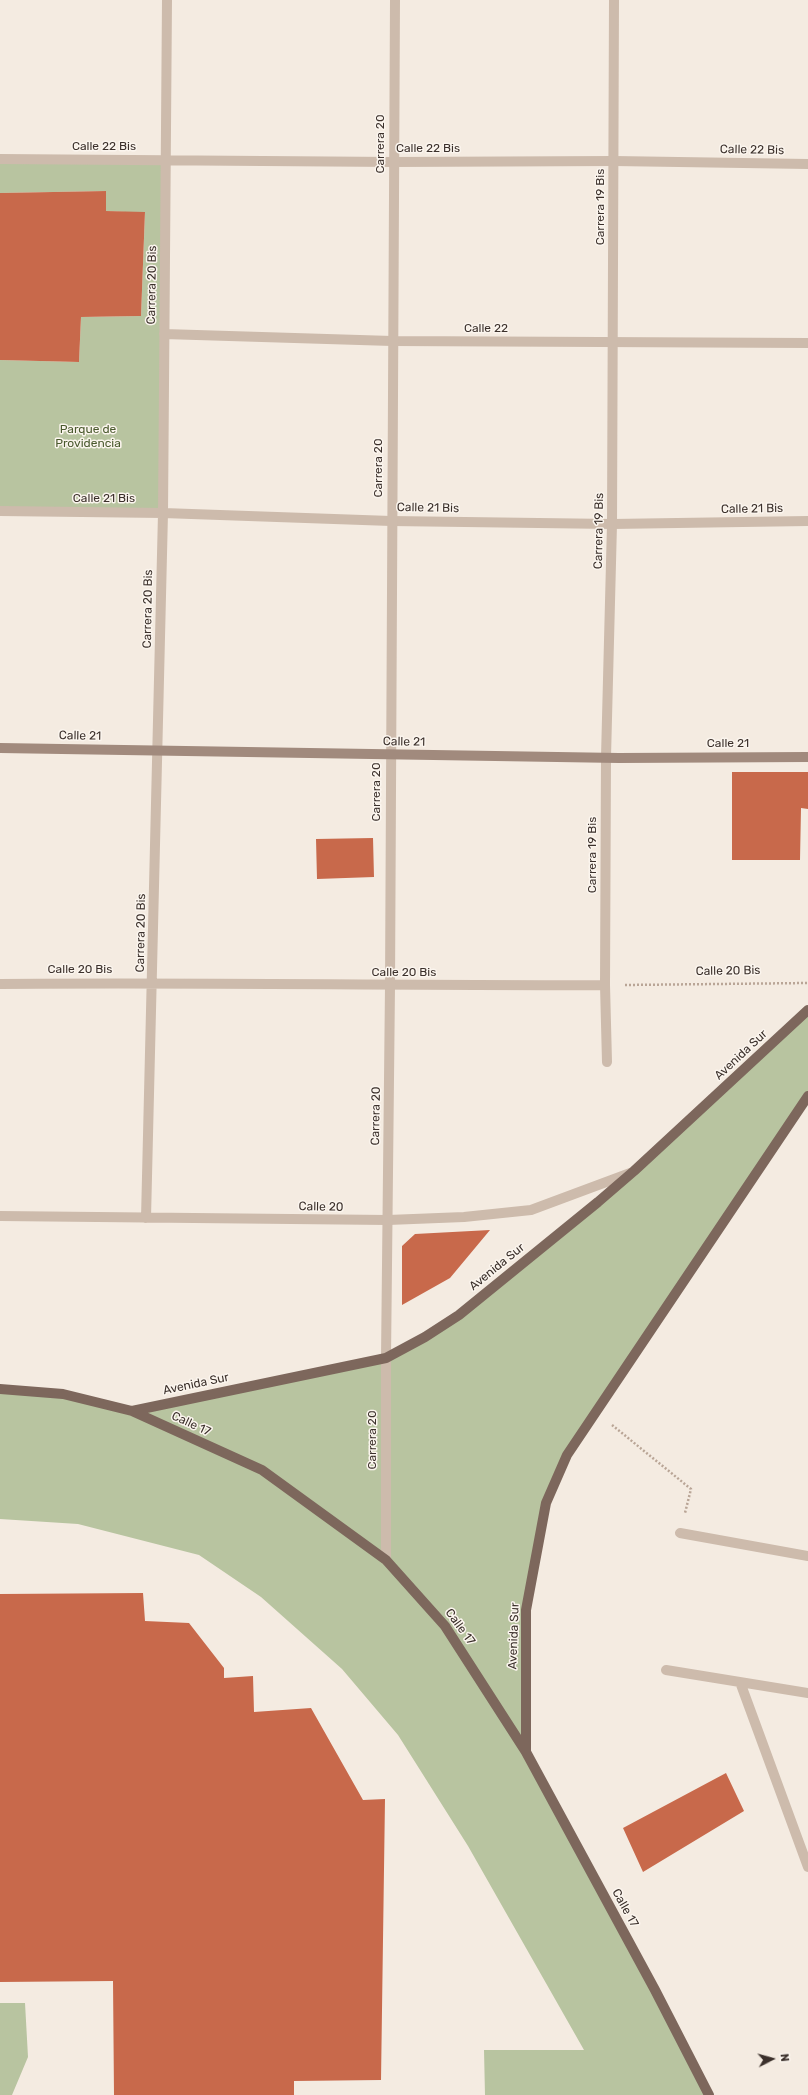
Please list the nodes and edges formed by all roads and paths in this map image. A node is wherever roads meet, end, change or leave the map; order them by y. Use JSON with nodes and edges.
{"nodes":[{"id":1,"x":167,"y":0,"type":"edge"},
{"id":2,"x":395,"y":0,"type":"edge"},
{"id":3,"x":614,"y":0,"type":"edge"},
{"id":4,"x":0,"y":159,"type":"edge"},
{"id":5,"x":166,"y":160,"type":"junction"},
{"id":6,"x":614,"y":161,"type":"junction"},
{"id":7,"x":394,"y":162,"type":"junction"},
{"id":8,"x":808,"y":164,"type":"edge"},
{"id":9,"x":164,"y":334,"type":"junction"},
{"id":10,"x":392,"y":341,"type":"junction"},
{"id":11,"x":613,"y":343,"type":"junction"},
{"id":12,"x":808,"y":344,"type":"edge"},
{"id":13,"x":0,"y":511,"type":"edge"},
{"id":14,"x":163,"y":513,"type":"junction"},
{"id":15,"x":391,"y":521,"type":"junction"},
{"id":16,"x":808,"y":521,"type":"edge"},
{"id":17,"x":612,"y":524,"type":"junction"},
{"id":18,"x":0,"y":748,"type":"edge"},
{"id":19,"x":158,"y":751,"type":"junction"},
{"id":20,"x":390,"y":755,"type":"junction"},
{"id":21,"x":606,"y":757,"type":"junction"},
{"id":22,"x":808,"y":757,"type":"edge"},
{"id":23,"x":153,"y":983,"type":"junction"},
{"id":24,"x":808,"y":983,"type":"edge"},
{"id":25,"x":0,"y":984,"type":"edge"},
{"id":26,"x":390,"y":986,"type":"junction"},
{"id":27,"x":605,"y":986,"type":"junction"},
{"id":28,"x":808,"y":1010,"type":"edge"},
{"id":29,"x":607,"y":1062,"type":"dead end"},
{"id":30,"x":808,"y":1096,"type":"edge"},
{"id":31,"x":634,"y":1171,"type":"junction"},
{"id":32,"x":0,"y":1216,"type":"edge"},
{"id":33,"x":146,"y":1218,"type":"junction"},
{"id":34,"x":388,"y":1220,"type":"junction"},
{"id":35,"x":386,"y":1358,"type":"junction"},
{"id":36,"x":0,"y":1389,"type":"edge"},
{"id":37,"x":132,"y":1411,"type":"junction"},
{"id":38,"x":596,"y":1411,"type":"junction"},
{"id":39,"x":691,"y":1489,"type":"dead end"},
{"id":40,"x":680,"y":1533,"type":"dead end"},
{"id":41,"x":808,"y":1556,"type":"edge"},
{"id":42,"x":386,"y":1560,"type":"junction"},
{"id":43,"x":666,"y":1670,"type":"dead end"},
{"id":44,"x":740,"y":1682,"type":"junction"},
{"id":45,"x":808,"y":1693,"type":"edge"},
{"id":46,"x":526,"y":1752,"type":"junction"},
{"id":47,"x":808,"y":1867,"type":"edge"},
{"id":48,"x":710,"y":2095,"type":"edge"}],
"edges":[{"from":1,"to":5,"type":"street","name":"Carrera 20 Bis"},
{"from":2,"to":7,"type":"street","name":"Carrera 20"},
{"from":3,"to":6,"type":"street","name":"Carrera 19 Bis"},
{"from":4,"to":5,"type":"street","name":"Calle 22 Bis"},
{"from":5,"to":7,"type":"street","name":"Calle 22 Bis"},
{"from":5,"to":9,"type":"street","name":"Carrera 20 Bis"},
{"from":6,"to":7,"type":"street","name":"Calle 22 Bis"},
{"from":6,"to":8,"type":"street","name":"Calle 22 Bis"},
{"from":6,"to":11,"type":"street","name":"Carrera 19 Bis"},
{"from":7,"to":10,"type":"street","name":"Carrera 20"},
{"from":9,"to":10,"type":"street","name":"Calle 22"},
{"from":9,"to":14,"type":"street","name":"Carrera 20 Bis"},
{"from":10,"to":11,"type":"street","name":"Calle 22"},
{"from":10,"to":15,"type":"street","name":"Carrera 20"},
{"from":11,"to":12,"type":"street","name":"Calle 22"},
{"from":11,"to":17,"type":"street","name":"Carrera 19 Bis"},
{"from":13,"to":14,"type":"street","name":"Calle 21 Bis"},
{"from":14,"to":15,"type":"street","name":"Calle 21 Bis"},
{"from":14,"to":19,"type":"street","name":"Carrera 20 Bis"},
{"from":15,"to":17,"type":"street","name":"Calle 21 Bis"},
{"from":15,"to":20,"type":"street","name":"Carrera 20"},
{"from":16,"to":17,"type":"street","name":"Calle 21 Bis"},
{"from":17,"to":21,"type":"street","name":"Carrera 19 Bis"},
{"from":18,"to":19,"type":"main road","name":"Calle 21"},
{"from":19,"to":20,"type":"main road","name":"Calle 21"},
{"from":19,"to":23,"type":"street","name":"Carrera 20 Bis"},
{"from":20,"to":21,"type":"main road","name":"Calle 21"},
{"from":20,"to":26,"type":"street","name":"Carrera 20"},
{"from":21,"to":22,"type":"main road","name":"Calle 21"},
{"from":21,"to":27,"type":"street","name":"Carrera 19 Bis"},
{"from":23,"to":25,"type":"street","name":"Calle 20 Bis"},
{"from":23,"to":26,"type":"street","name":"Calle 20 Bis"},
{"from":23,"to":33,"type":"street","name":"Carrera 20 Bis"},
{"from":24,"to":27,"type":"path","name":"Calle 20 Bis"},
{"from":26,"to":27,"type":"street","name":"Calle 20 Bis"},
{"from":26,"to":34,"type":"street","name":"Carrera 20"},
{"from":27,"to":29,"type":"street","name":"Carrera 19 Bis"},
{"from":28,"to":31,"type":"main road","name":"Avenida Sur"},
{"from":30,"to":38,"type":"main road","name":"Avenida Sur"},
{"from":31,"to":34,"type":"street","name":"Calle 20"},
{"from":31,"to":35,"type":"main road","name":"Avenida Sur"},
{"from":32,"to":33,"type":"street","name":"Calle 20"},
{"from":33,"to":34,"type":"street","name":"Calle 20"},
{"from":34,"to":35,"type":"street","name":"Carrera 20"},
{"from":35,"to":37,"type":"main road","name":"Avenida Sur"},
{"from":35,"to":42,"type":"street","name":"Carrera 20"},
{"from":36,"to":37,"type":"main road","name":"Calle 17"},
{"from":37,"to":42,"type":"main road","name":"Calle 17"},
{"from":38,"to":39,"type":"path"},
{"from":38,"to":46,"type":"main road","name":"Avenida Sur"},
{"from":40,"to":41,"type":"street"},
{"from":42,"to":46,"type":"main road","name":"Calle 17"},
{"from":43,"to":44,"type":"street"},
{"from":44,"to":45,"type":"street"},
{"from":44,"to":47,"type":"street"},
{"from":46,"to":48,"type":"main road","name":"Calle 17"}]}
